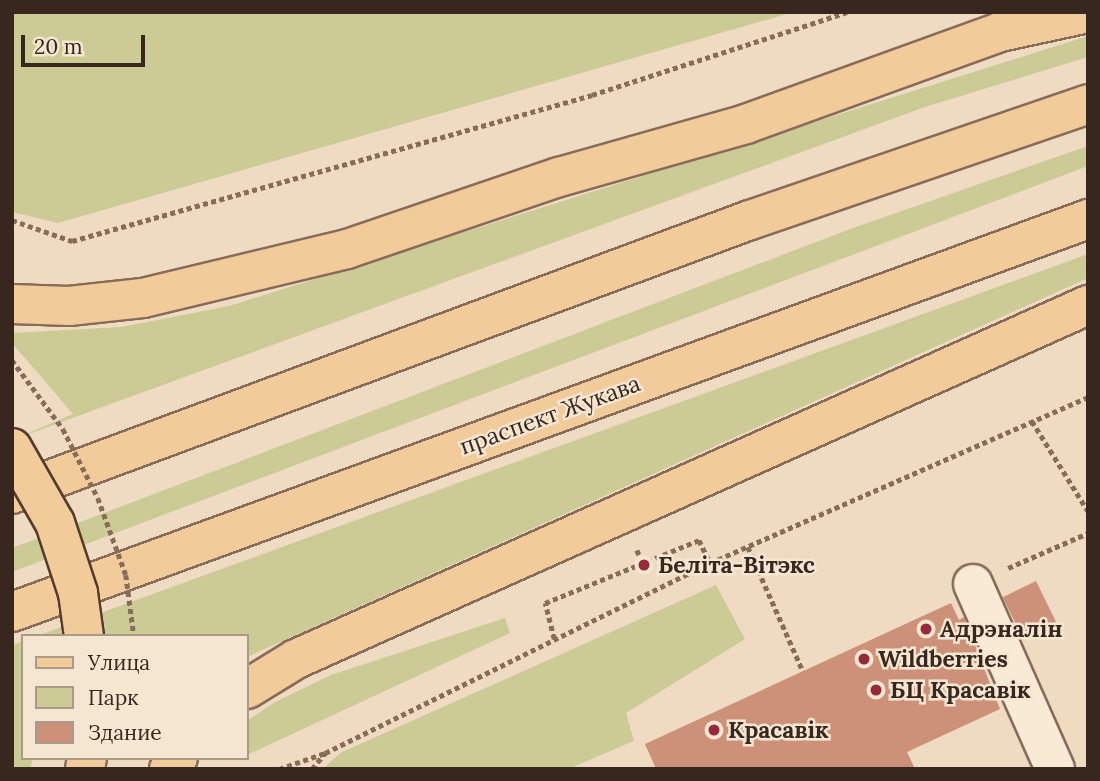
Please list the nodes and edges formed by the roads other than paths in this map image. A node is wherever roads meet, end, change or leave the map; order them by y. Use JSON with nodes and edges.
{"nodes":[{"id":1,"x":1088,"y":13,"type":"edge"},
{"id":2,"x":1088,"y":104,"type":"edge"},
{"id":3,"x":1088,"y":219,"type":"edge"},
{"id":4,"x":12,"y":304,"type":"edge"},
{"id":5,"x":1088,"y":305,"type":"edge"},
{"id":6,"x":12,"y":448,"type":"edge"},
{"id":7,"x":12,"y":494,"type":"edge"},
{"id":8,"x":973,"y":584,"type":"road end"},
{"id":9,"x":12,"y":612,"type":"edge"},
{"id":10,"x":84,"y":634,"type":"edge"},
{"id":11,"x":248,"y":688,"type":"edge"},
{"id":12,"x":1055,"y":769,"type":"edge"}],
"edges":[{"from":1,"to":4,"type":"main road"},
{"from":2,"to":7,"type":"main road"},
{"from":3,"to":9,"type":"main road","name":"праспект Жукава"},
{"from":5,"to":11,"type":"main road"},
{"from":6,"to":10,"type":"main road","bridge":true},
{"from":8,"to":12,"type":"lane"}]}
